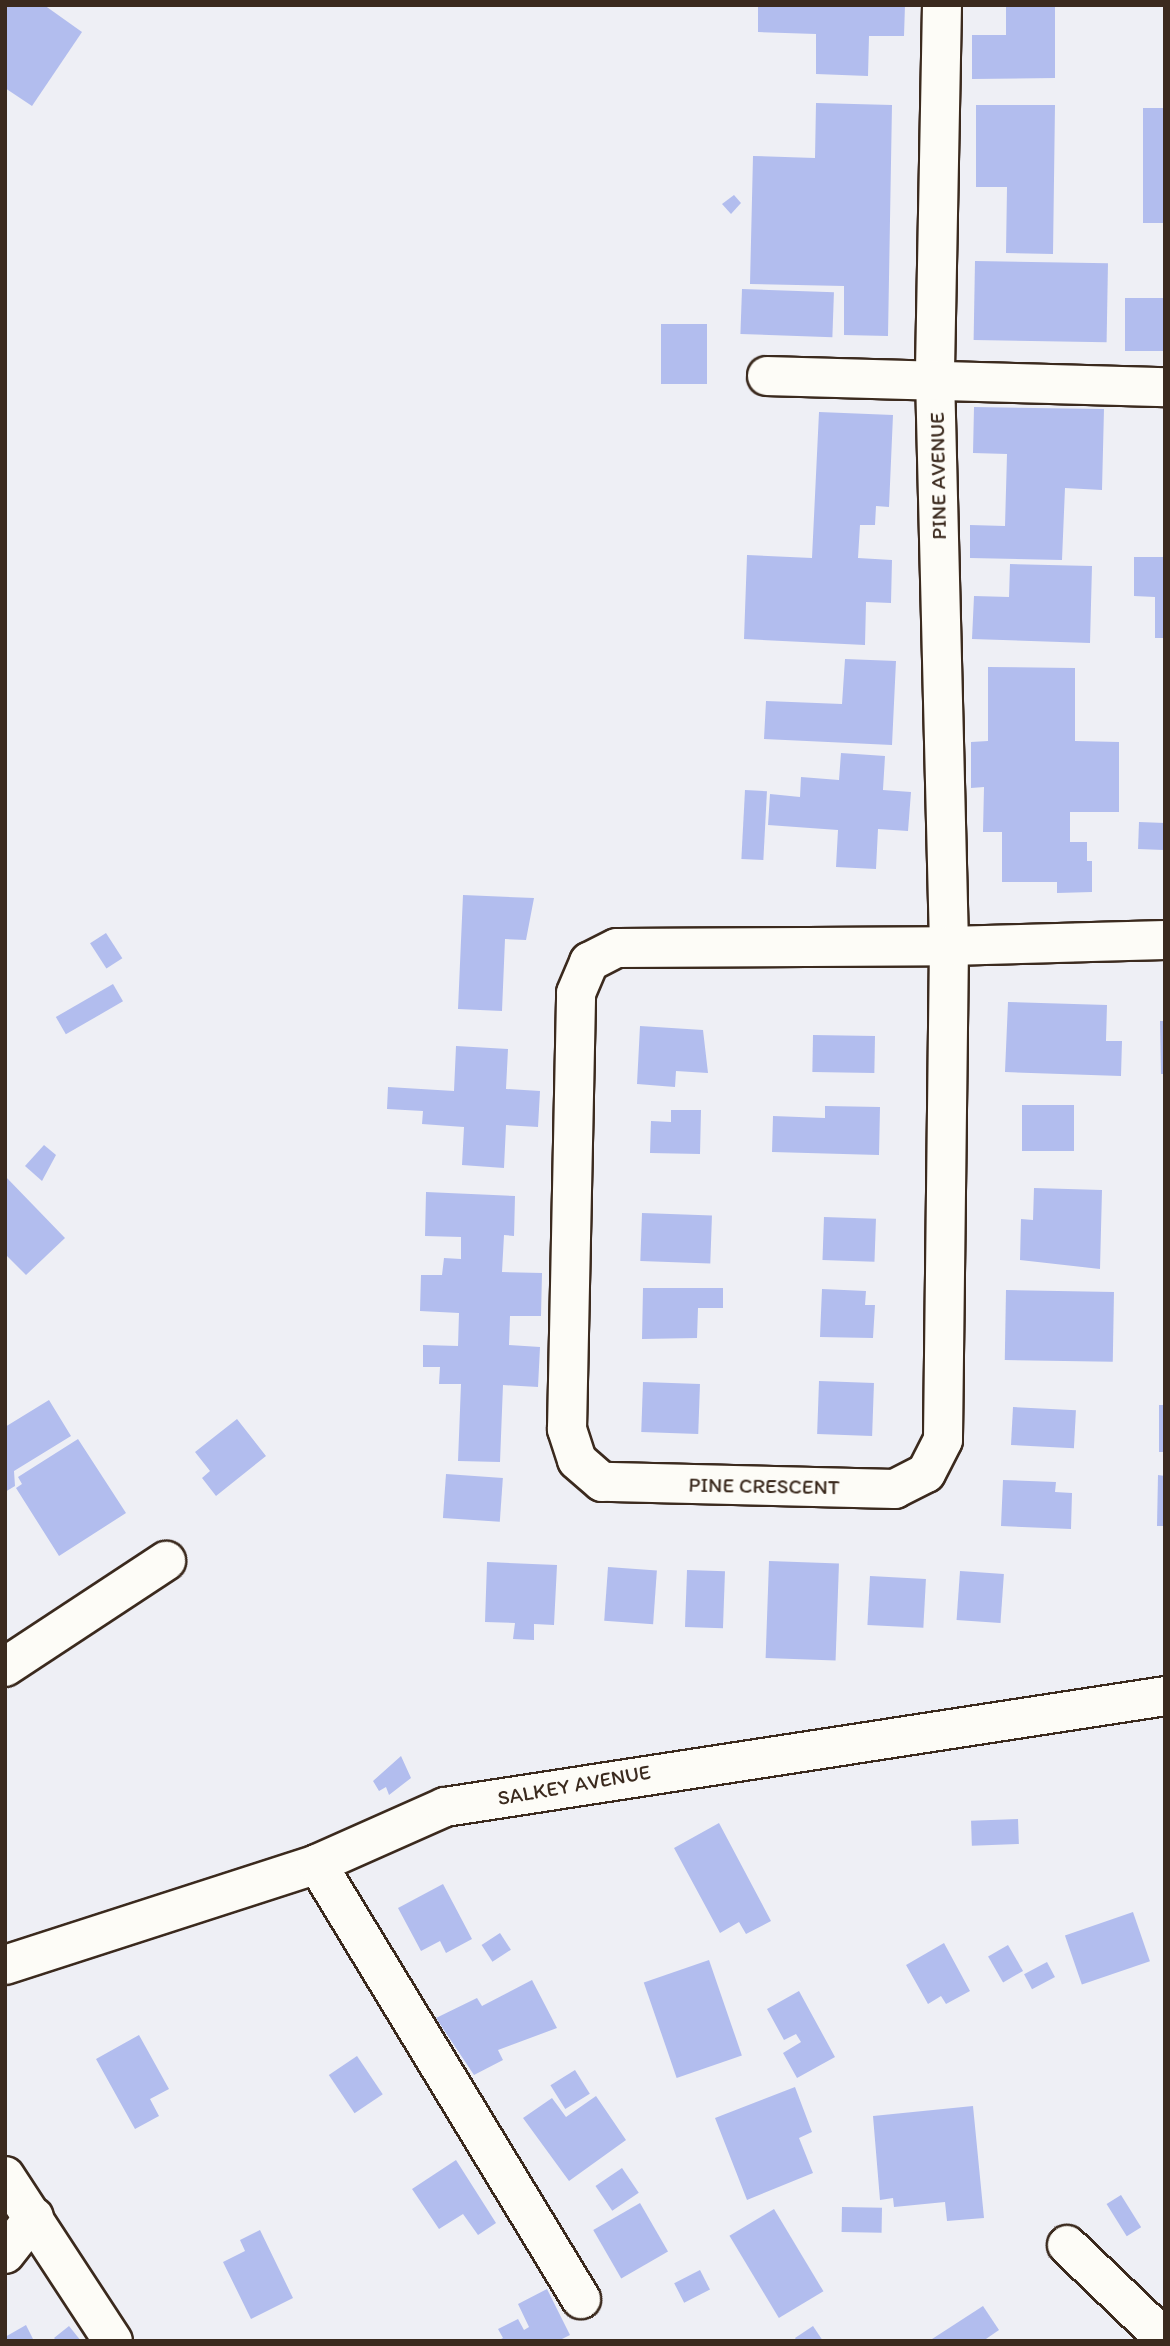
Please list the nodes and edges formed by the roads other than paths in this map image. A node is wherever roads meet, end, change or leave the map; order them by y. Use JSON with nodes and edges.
{"nodes":[{"id":1,"x":942,"y":5,"type":"edge"},
{"id":2,"x":767,"y":376,"type":"dead end"},
{"id":3,"x":935,"y":376,"type":"junction"},
{"id":4,"x":1165,"y":387,"type":"edge"},
{"id":5,"x":1165,"y":940,"type":"edge"},
{"id":6,"x":949,"y":946,"type":"junction"},
{"id":7,"x":166,"y":1561,"type":"dead end"},
{"id":8,"x":5,"y":1667,"type":"edge"},
{"id":9,"x":1165,"y":1696,"type":"edge"},
{"id":10,"x":317,"y":1864,"type":"junction"},
{"id":11,"x":5,"y":1965,"type":"edge"},
{"id":12,"x":5,"y":2176,"type":"edge"},
{"id":13,"x":34,"y":2217,"type":"junction"},
{"id":14,"x":1067,"y":2245,"type":"dead end"},
{"id":15,"x":5,"y":2254,"type":"edge"},
{"id":16,"x":581,"y":2299,"type":"dead end"},
{"id":17,"x":1165,"y":2339,"type":"edge"},
{"id":18,"x":113,"y":2341,"type":"edge"}],
"edges":[{"from":1,"to":3,"type":"street","name":"PINE AVENUE"},
{"from":2,"to":3,"type":"street"},
{"from":3,"to":4,"type":"street"},
{"from":3,"to":6,"type":"street","name":"PINE AVENUE"},
{"from":5,"to":6,"type":"street"},
{"from":6,"to":6,"type":"street","name":"PINE CRESCENT"},
{"from":7,"to":8,"type":"street"},
{"from":9,"to":10,"type":"street","name":"SALKEY AVENUE"},
{"from":10,"to":11,"type":"street","name":"SALKEY AVENUE"},
{"from":10,"to":16,"type":"street"},
{"from":12,"to":13,"type":"street"},
{"from":13,"to":15,"type":"street"},
{"from":13,"to":18,"type":"street"},
{"from":14,"to":17,"type":"street"}]}
